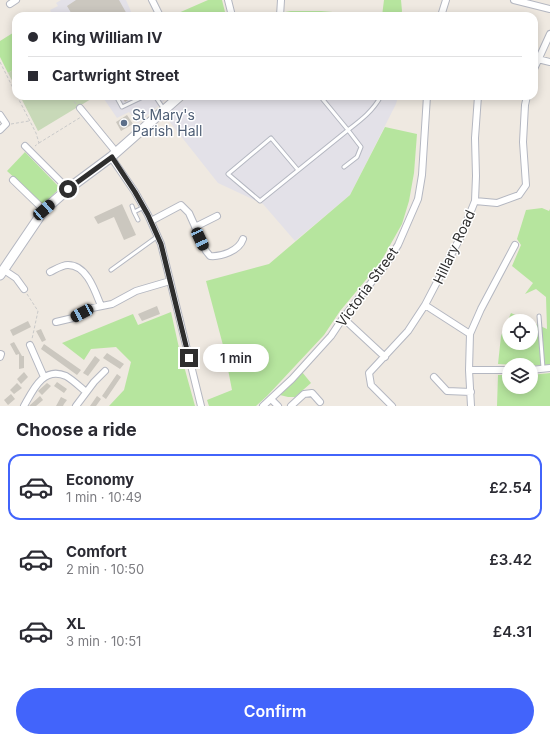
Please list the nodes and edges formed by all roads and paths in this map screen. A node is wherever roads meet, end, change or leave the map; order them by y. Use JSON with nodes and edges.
{"nodes":[{"id":1,"x":16,"y":0,"type":"edge"},
{"id":2,"x":152,"y":0,"type":"edge"},
{"id":3,"x":228,"y":0,"type":"edge"},
{"id":4,"x":280,"y":0,"type":"edge"},
{"id":5,"x":446,"y":0,"type":"edge"},
{"id":6,"x":514,"y":0,"type":"edge"},
{"id":7,"x":10,"y":4,"type":"dead end"},
{"id":8,"x":550,"y":9,"type":"edge"},
{"id":9,"x":158,"y":12,"type":"edge"},
{"id":10,"x":231,"y":12,"type":"edge"},
{"id":11,"x":280,"y":12,"type":"edge"},
{"id":12,"x":443,"y":12,"type":"edge"},
{"id":13,"x":550,"y":34,"type":"edge"},
{"id":14,"x":538,"y":55,"type":"edge"},
{"id":15,"x":538,"y":59,"type":"edge"},
{"id":16,"x":0,"y":62,"type":"edge"},
{"id":17,"x":550,"y":62,"type":"edge"},
{"id":18,"x":12,"y":85,"type":"edge"},
{"id":19,"x":20,"y":100,"type":"edge"},
{"id":20,"x":74,"y":100,"type":"edge"},
{"id":21,"x":118,"y":100,"type":"edge"},
{"id":22,"x":137,"y":100,"type":"edge"},
{"id":23,"x":158,"y":100,"type":"edge"},
{"id":24,"x":175,"y":100,"type":"edge"},
{"id":25,"x":323,"y":100,"type":"edge"},
{"id":26,"x":379,"y":100,"type":"edge"},
{"id":27,"x":427,"y":100,"type":"edge"},
{"id":28,"x":478,"y":100,"type":"edge"},
{"id":29,"x":526,"y":100,"type":"edge"},
{"id":30,"x":80,"y":108,"type":"joint"},
{"id":31,"x":164,"y":110,"type":"junction"},
{"id":32,"x":84,"y":114,"type":"junction"},
{"id":33,"x":0,"y":115,"type":"edge"},
{"id":34,"x":30,"y":121,"type":"junction"},
{"id":35,"x":6,"y":124,"type":"junction"},
{"id":36,"x":0,"y":130,"type":"edge"},
{"id":37,"x":348,"y":130,"type":"junction"},
{"id":38,"x":39,"y":143,"type":"junction"},
{"id":39,"x":25,"y":146,"type":"dead end"},
{"id":40,"x":31,"y":152,"type":"junction"},
{"id":41,"x":114,"y":154,"type":"junction"},
{"id":42,"x":344,"y":167,"type":"dead end"},
{"id":43,"x":298,"y":170,"type":"junction"},
{"id":44,"x":13,"y":180,"type":"dead end"},
{"id":45,"x":68,"y":189,"type":"junction"},
{"id":46,"x":475,"y":201,"type":"junction"},
{"id":47,"x":132,"y":206,"type":"dead end"},
{"id":48,"x":144,"y":207,"type":"junction"},
{"id":49,"x":44,"y":210,"type":"junction"},
{"id":50,"x":134,"y":212,"type":"junction"},
{"id":51,"x":217,"y":216,"type":"dead end"},
{"id":52,"x":138,"y":220,"type":"dead end"},
{"id":53,"x":151,"y":221,"type":"junction"},
{"id":54,"x":195,"y":227,"type":"junction"},
{"id":55,"x":158,"y":236,"type":"junction"},
{"id":56,"x":243,"y":239,"type":"dead end"},
{"id":57,"x":515,"y":244,"type":"dead end"},
{"id":58,"x":111,"y":270,"type":"dead end"},
{"id":59,"x":50,"y":272,"type":"dead end"},
{"id":60,"x":2,"y":273,"type":"edge"},
{"id":61,"x":170,"y":281,"type":"junction"},
{"id":62,"x":24,"y":289,"type":"joint"},
{"id":63,"x":425,"y":305,"type":"junction"},
{"id":64,"x":101,"y":306,"type":"junction"},
{"id":65,"x":539,"y":316,"type":"dead end"},
{"id":66,"x":343,"y":318,"type":"junction"},
{"id":67,"x":56,"y":322,"type":"dead end"},
{"id":68,"x":470,"y":334,"type":"junction"},
{"id":69,"x":30,"y":345,"type":"joint"},
{"id":70,"x":385,"y":357,"type":"junction"},
{"id":71,"x":547,"y":368,"type":"edge"},
{"id":72,"x":469,"y":370,"type":"junction"},
{"id":73,"x":502,"y":370,"type":"edge"},
{"id":74,"x":105,"y":371,"type":"dead end"},
{"id":75,"x":44,"y":377,"type":"junction"},
{"id":76,"x":434,"y":377,"type":"dead end"},
{"id":77,"x":86,"y":392,"type":"junction"},
{"id":78,"x":470,"y":392,"type":"junction"},
{"id":79,"x":271,"y":399,"type":"junction"},
{"id":80,"x":320,"y":402,"type":"dead end"},
{"id":81,"x":24,"y":406,"type":"edge"},
{"id":82,"x":76,"y":406,"type":"edge"},
{"id":83,"x":202,"y":406,"type":"edge"},
{"id":84,"x":263,"y":406,"type":"edge"},
{"id":85,"x":278,"y":406,"type":"edge"},
{"id":86,"x":291,"y":406,"type":"edge"},
{"id":87,"x":392,"y":406,"type":"edge"},
{"id":88,"x":471,"y":406,"type":"edge"}],
"edges":[{"from":1,"to":7,"type":"street"},
{"from":2,"to":9,"type":"street"},
{"from":3,"to":10,"type":"street"},
{"from":4,"to":11,"type":"street"},
{"from":5,"to":12,"type":"street"},
{"from":6,"to":8,"type":"street"},
{"from":13,"to":14,"type":"street"},
{"from":15,"to":17,"type":"street"},
{"from":16,"to":18,"type":"path"},
{"from":19,"to":34,"type":"path"},
{"from":20,"to":30,"type":"path"},
{"from":21,"to":22,"type":"lane"},
{"from":23,"to":31,"type":"lane"},
{"from":24,"to":31,"type":"street"},
{"from":25,"to":37,"type":"lane"},
{"from":26,"to":37,"type":"lane"},
{"from":27,"to":66,"type":"street","name":"Victoria Street"},
{"from":28,"to":46,"type":"street","name":"Hillary Road"},
{"from":29,"to":46,"type":"street"},
{"from":30,"to":32,"type":"street"},
{"from":31,"to":41,"type":"street"},
{"from":32,"to":38,"type":"path"},
{"from":32,"to":41,"type":"street"},
{"from":33,"to":35,"type":"street"},
{"from":34,"to":35,"type":"path"},
{"from":34,"to":38,"type":"path"},
{"from":35,"to":36,"type":"street"},
{"from":37,"to":42,"type":"lane"},
{"from":37,"to":43,"type":"lane"},
{"from":38,"to":40,"type":"path"},
{"from":39,"to":40,"type":"street"},
{"from":40,"to":45,"type":"street"},
{"from":41,"to":45,"type":"street"},
{"from":41,"to":48,"type":"street"},
{"from":43,"to":43,"type":"lane"},
{"from":44,"to":49,"type":"street"},
{"from":45,"to":49,"type":"street"},
{"from":46,"to":63,"type":"street","name":"Hillary Road"},
{"from":47,"to":50,"type":"lane"},
{"from":48,"to":50,"type":"lane"},
{"from":48,"to":53,"type":"street"},
{"from":49,"to":60,"type":"street"},
{"from":50,"to":52,"type":"lane"},
{"from":51,"to":54,"type":"street"},
{"from":53,"to":54,"type":"street"},
{"from":53,"to":55,"type":"street"},
{"from":54,"to":56,"type":"street"},
{"from":55,"to":58,"type":"lane"},
{"from":55,"to":61,"type":"street"},
{"from":57,"to":68,"type":"street"},
{"from":59,"to":64,"type":"street"},
{"from":60,"to":62,"type":"street"},
{"from":61,"to":64,"type":"street"},
{"from":61,"to":83,"type":"street"},
{"from":62,"to":69,"type":"path"},
{"from":63,"to":68,"type":"street"},
{"from":63,"to":70,"type":"street","name":"Hillary Road"},
{"from":64,"to":67,"type":"street"},
{"from":65,"to":71,"type":"lane"},
{"from":66,"to":70,"type":"street"},
{"from":66,"to":79,"type":"street","name":"Victoria Street"},
{"from":68,"to":72,"type":"street"},
{"from":69,"to":75,"type":"street"},
{"from":70,"to":87,"type":"street","name":"Hillary Road"},
{"from":72,"to":73,"type":"street"},
{"from":72,"to":78,"type":"street"},
{"from":74,"to":77,"type":"street"},
{"from":75,"to":77,"type":"street"},
{"from":75,"to":81,"type":"street"},
{"from":76,"to":78,"type":"street"},
{"from":77,"to":82,"type":"street"},
{"from":78,"to":88,"type":"street"},
{"from":79,"to":84,"type":"street","name":"Victoria Street"},
{"from":79,"to":85,"type":"street"},
{"from":80,"to":86,"type":"street"}]}
